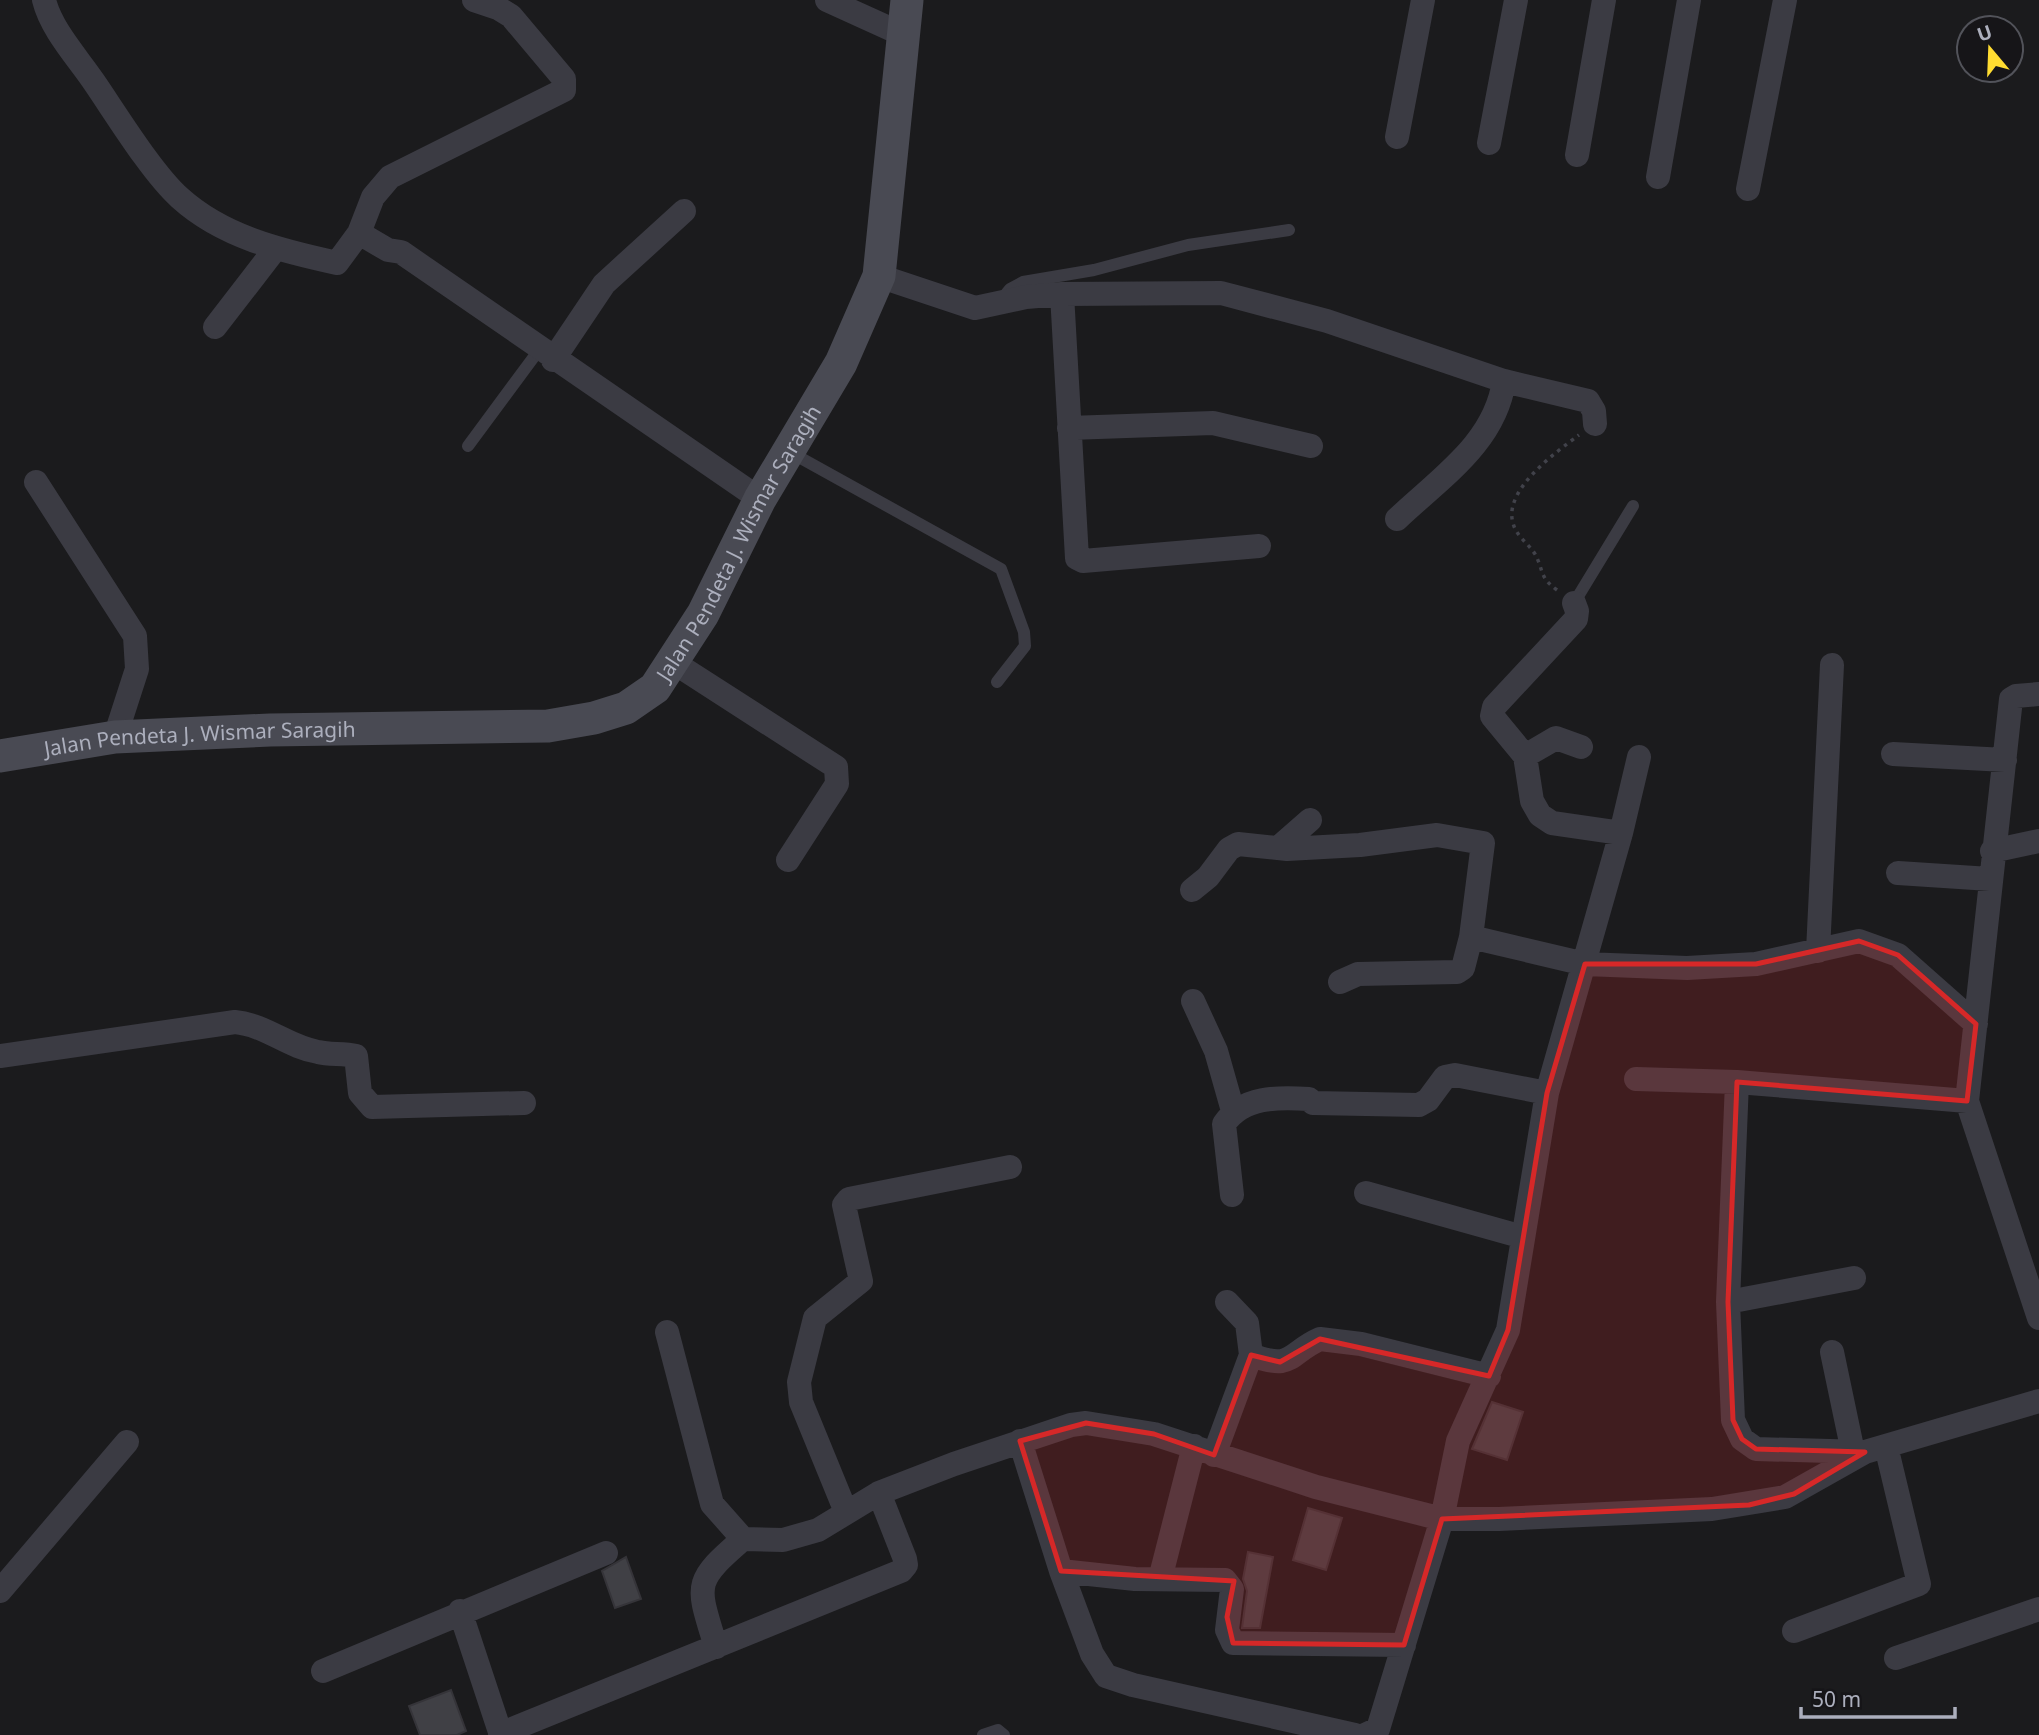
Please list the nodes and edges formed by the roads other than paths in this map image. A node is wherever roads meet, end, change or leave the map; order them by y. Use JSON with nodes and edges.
{"nodes":[{"id":1,"x":44,"y":0,"type":"edge"},
{"id":2,"x":474,"y":0,"type":"edge"},
{"id":3,"x":827,"y":0,"type":"edge"},
{"id":4,"x":907,"y":0,"type":"edge"},
{"id":5,"x":1423,"y":0,"type":"edge"},
{"id":6,"x":1516,"y":0,"type":"edge"},
{"id":7,"x":1604,"y":0,"type":"edge"},
{"id":8,"x":1689,"y":0,"type":"edge"},
{"id":9,"x":1785,"y":0,"type":"edge"},
{"id":10,"x":904,"y":35,"type":"junction"},
{"id":11,"x":1397,"y":137,"type":"dead end"},
{"id":12,"x":1489,"y":143,"type":"dead end"},
{"id":13,"x":1577,"y":155,"type":"dead end"},
{"id":14,"x":1658,"y":177,"type":"dead end"},
{"id":15,"x":1748,"y":189,"type":"dead end"},
{"id":16,"x":684,"y":211,"type":"dead end"},
{"id":17,"x":1289,"y":230,"type":"dead end"},
{"id":18,"x":359,"y":233,"type":"junction"},
{"id":19,"x":276,"y":247,"type":"junction"},
{"id":20,"x":879,"y":276,"type":"junction"},
{"id":21,"x":1062,"y":294,"type":"junction"},
{"id":22,"x":998,"y":304,"type":"junction"},
{"id":23,"x":215,"y":327,"type":"dead end"},
{"id":24,"x":546,"y":355,"type":"junction"},
{"id":25,"x":1504,"y":381,"type":"junction"},
{"id":26,"x":1595,"y":424,"type":"road end"},
{"id":27,"x":1069,"y":428,"type":"junction"},
{"id":28,"x":468,"y":446,"type":"dead end"},
{"id":29,"x":1311,"y":446,"type":"dead end"},
{"id":30,"x":788,"y":451,"type":"junction"},
{"id":31,"x":36,"y":482,"type":"dead end"},
{"id":32,"x":760,"y":499,"type":"junction"},
{"id":33,"x":1633,"y":506,"type":"dead end"},
{"id":34,"x":1397,"y":519,"type":"dead end"},
{"id":35,"x":1259,"y":546,"type":"dead end"},
{"id":36,"x":1574,"y":603,"type":"joint"},
{"id":37,"x":673,"y":662,"type":"junction"},
{"id":38,"x":1832,"y":665,"type":"dead end"},
{"id":39,"x":997,"y":682,"type":"dead end"},
{"id":40,"x":2039,"y":694,"type":"edge"},
{"id":41,"x":115,"y":737,"type":"junction"},
{"id":42,"x":1581,"y":747,"type":"dead end"},
{"id":43,"x":1893,"y":754,"type":"dead end"},
{"id":44,"x":0,"y":756,"type":"edge"},
{"id":45,"x":1525,"y":756,"type":"junction"},
{"id":46,"x":1639,"y":757,"type":"dead end"},
{"id":47,"x":2005,"y":760,"type":"junction"},
{"id":48,"x":1310,"y":820,"type":"dead end"},
{"id":49,"x":1621,"y":833,"type":"junction"},
{"id":50,"x":2039,"y":841,"type":"edge"},
{"id":51,"x":1278,"y":848,"type":"junction"},
{"id":52,"x":1992,"y":851,"type":"junction"},
{"id":53,"x":788,"y":860,"type":"dead end"},
{"id":54,"x":1898,"y":873,"type":"dead end"},
{"id":55,"x":1990,"y":880,"type":"junction"},
{"id":56,"x":1192,"y":890,"type":"dead end"},
{"id":57,"x":1471,"y":937,"type":"junction"},
{"id":58,"x":1818,"y":951,"type":"junction"},
{"id":59,"x":1585,"y":964,"type":"junction"},
{"id":60,"x":1340,"y":982,"type":"dead end"},
{"id":61,"x":1193,"y":1001,"type":"dead end"},
{"id":62,"x":1976,"y":1024,"type":"junction"},
{"id":63,"x":0,"y":1056,"type":"edge"},
{"id":64,"x":1636,"y":1079,"type":"dead end"},
{"id":65,"x":1737,"y":1082,"type":"junction"},
{"id":66,"x":1547,"y":1093,"type":"junction"},
{"id":67,"x":1967,"y":1101,"type":"junction"},
{"id":68,"x":524,"y":1103,"type":"dead end"},
{"id":69,"x":1233,"y":1111,"type":"junction"},
{"id":70,"x":1010,"y":1167,"type":"dead end"},
{"id":71,"x":1366,"y":1193,"type":"dead end"},
{"id":72,"x":1232,"y":1195,"type":"dead end"},
{"id":73,"x":1522,"y":1237,"type":"junction"},
{"id":74,"x":1854,"y":1278,"type":"dead end"},
{"id":75,"x":1227,"y":1302,"type":"dead end"},
{"id":76,"x":1728,"y":1302,"type":"junction"},
{"id":77,"x":2039,"y":1318,"type":"edge"},
{"id":78,"x":667,"y":1332,"type":"dead end"},
{"id":79,"x":1832,"y":1352,"type":"dead end"},
{"id":80,"x":1251,"y":1356,"type":"junction"},
{"id":81,"x":1489,"y":1376,"type":"junction"},
{"id":82,"x":2039,"y":1401,"type":"edge"},
{"id":83,"x":1020,"y":1441,"type":"junction"},
{"id":84,"x":127,"y":1442,"type":"dead end"},
{"id":85,"x":1204,"y":1450,"type":"junction"},
{"id":86,"x":1868,"y":1450,"type":"junction"},
{"id":87,"x":879,"y":1493,"type":"junction"},
{"id":88,"x":846,"y":1512,"type":"junction"},
{"id":89,"x":1442,"y":1520,"type":"junction"},
{"id":90,"x":743,"y":1539,"type":"junction"},
{"id":91,"x":606,"y":1553,"type":"dead end"},
{"id":92,"x":1060,"y":1571,"type":"junction"},
{"id":93,"x":1160,"y":1579,"type":"junction"},
{"id":94,"x":0,"y":1591,"type":"edge"},
{"id":95,"x":2039,"y":1609,"type":"edge"},
{"id":96,"x":460,"y":1611,"type":"junction"},
{"id":97,"x":1794,"y":1630,"type":"dead end"},
{"id":98,"x":1404,"y":1645,"type":"junction"},
{"id":99,"x":716,"y":1647,"type":"junction"},
{"id":100,"x":1896,"y":1658,"type":"dead end"},
{"id":101,"x":323,"y":1671,"type":"dead end"},
{"id":102,"x":1311,"y":1726,"type":"junction"},
{"id":103,"x":501,"y":1735,"type":"edge"},
{"id":104,"x":983,"y":1735,"type":"edge"},
{"id":105,"x":1004,"y":1735,"type":"edge"},
{"id":106,"x":1269,"y":1735,"type":"edge"},
{"id":107,"x":1355,"y":1735,"type":"edge"},
{"id":108,"x":1365,"y":1735,"type":"edge"}],
"edges":[{"from":1,"to":19,"type":"street"},
{"from":2,"to":18,"type":"street"},
{"from":3,"to":10,"type":"street"},
{"from":4,"to":10,"type":"street","name":"Jalan Pendeta J. Wismar Saragih"},
{"from":5,"to":11,"type":"street"},
{"from":6,"to":12,"type":"street"},
{"from":7,"to":13,"type":"street"},
{"from":8,"to":14,"type":"street"},
{"from":9,"to":15,"type":"street"},
{"from":10,"to":20,"type":"street","name":"Jalan Pendeta J. Wismar Saragih"},
{"from":16,"to":24,"type":"street"},
{"from":17,"to":22,"type":"lane"},
{"from":18,"to":19,"type":"street"},
{"from":18,"to":24,"type":"street"},
{"from":19,"to":23,"type":"street"},
{"from":20,"to":22,"type":"street"},
{"from":20,"to":30,"type":"street","name":"Jalan Pendeta J. Wismar Saragih"},
{"from":21,"to":22,"type":"street"},
{"from":21,"to":25,"type":"street"},
{"from":21,"to":27,"type":"street"},
{"from":24,"to":28,"type":"lane"},
{"from":24,"to":32,"type":"street"},
{"from":25,"to":26,"type":"street"},
{"from":25,"to":34,"type":"street"},
{"from":27,"to":29,"type":"street"},
{"from":27,"to":35,"type":"street"},
{"from":30,"to":32,"type":"street","name":"Jalan Pendeta J. Wismar Saragih"},
{"from":30,"to":39,"type":"lane"},
{"from":31,"to":41,"type":"street"},
{"from":32,"to":37,"type":"street","name":"Jalan Pendeta J. Wismar Saragih"},
{"from":33,"to":36,"type":"lane"},
{"from":36,"to":45,"type":"street"},
{"from":37,"to":41,"type":"street","name":"Jalan Pendeta J. Wismar Saragih"},
{"from":37,"to":53,"type":"street"},
{"from":38,"to":58,"type":"street"},
{"from":40,"to":47,"type":"street"},
{"from":41,"to":44,"type":"street","name":"Jalan Pendeta J. Wismar Saragih"},
{"from":42,"to":45,"type":"street"},
{"from":43,"to":47,"type":"street"},
{"from":45,"to":49,"type":"street"},
{"from":46,"to":49,"type":"street"},
{"from":47,"to":52,"type":"street"},
{"from":48,"to":51,"type":"street"},
{"from":49,"to":59,"type":"street"},
{"from":50,"to":52,"type":"street"},
{"from":51,"to":56,"type":"street"},
{"from":51,"to":57,"type":"street"},
{"from":52,"to":55,"type":"street"},
{"from":54,"to":55,"type":"street"},
{"from":55,"to":62,"type":"street"},
{"from":57,"to":59,"type":"street"},
{"from":57,"to":60,"type":"street"},
{"from":58,"to":59,"type":"street"},
{"from":58,"to":62,"type":"street"},
{"from":59,"to":66,"type":"street"},
{"from":61,"to":69,"type":"street"},
{"from":62,"to":67,"type":"street"},
{"from":63,"to":68,"type":"street"},
{"from":64,"to":65,"type":"street"},
{"from":65,"to":67,"type":"street"},
{"from":65,"to":76,"type":"street"},
{"from":66,"to":69,"type":"street"},
{"from":66,"to":73,"type":"street"},
{"from":67,"to":77,"type":"street"},
{"from":69,"to":72,"type":"street"},
{"from":70,"to":88,"type":"street"},
{"from":71,"to":73,"type":"street"},
{"from":73,"to":81,"type":"street"},
{"from":74,"to":76,"type":"street"},
{"from":75,"to":80,"type":"street"},
{"from":76,"to":86,"type":"street"},
{"from":78,"to":90,"type":"street"},
{"from":79,"to":86,"type":"street"},
{"from":80,"to":81,"type":"street"},
{"from":80,"to":85,"type":"street"},
{"from":81,"to":89,"type":"street"},
{"from":82,"to":86,"type":"street"},
{"from":83,"to":85,"type":"street"},
{"from":83,"to":87,"type":"street"},
{"from":83,"to":92,"type":"street"},
{"from":84,"to":94,"type":"street"},
{"from":85,"to":89,"type":"street"},
{"from":85,"to":93,"type":"street"},
{"from":86,"to":89,"type":"street"},
{"from":86,"to":97,"type":"street"},
{"from":87,"to":88,"type":"street"},
{"from":87,"to":99,"type":"street"},
{"from":88,"to":90,"type":"street"},
{"from":89,"to":98,"type":"street"},
{"from":90,"to":99,"type":"street"},
{"from":91,"to":96,"type":"street"},
{"from":92,"to":93,"type":"street"},
{"from":92,"to":102,"type":"street"},
{"from":93,"to":98,"type":"street"},
{"from":95,"to":100,"type":"street"},
{"from":96,"to":101,"type":"street"},
{"from":96,"to":103,"type":"street"},
{"from":98,"to":108,"type":"street"},
{"from":99,"to":103,"type":"street"},
{"from":102,"to":106,"type":"street"},
{"from":102,"to":107,"type":"street"},
{"from":104,"to":105,"type":"lane"}]}
